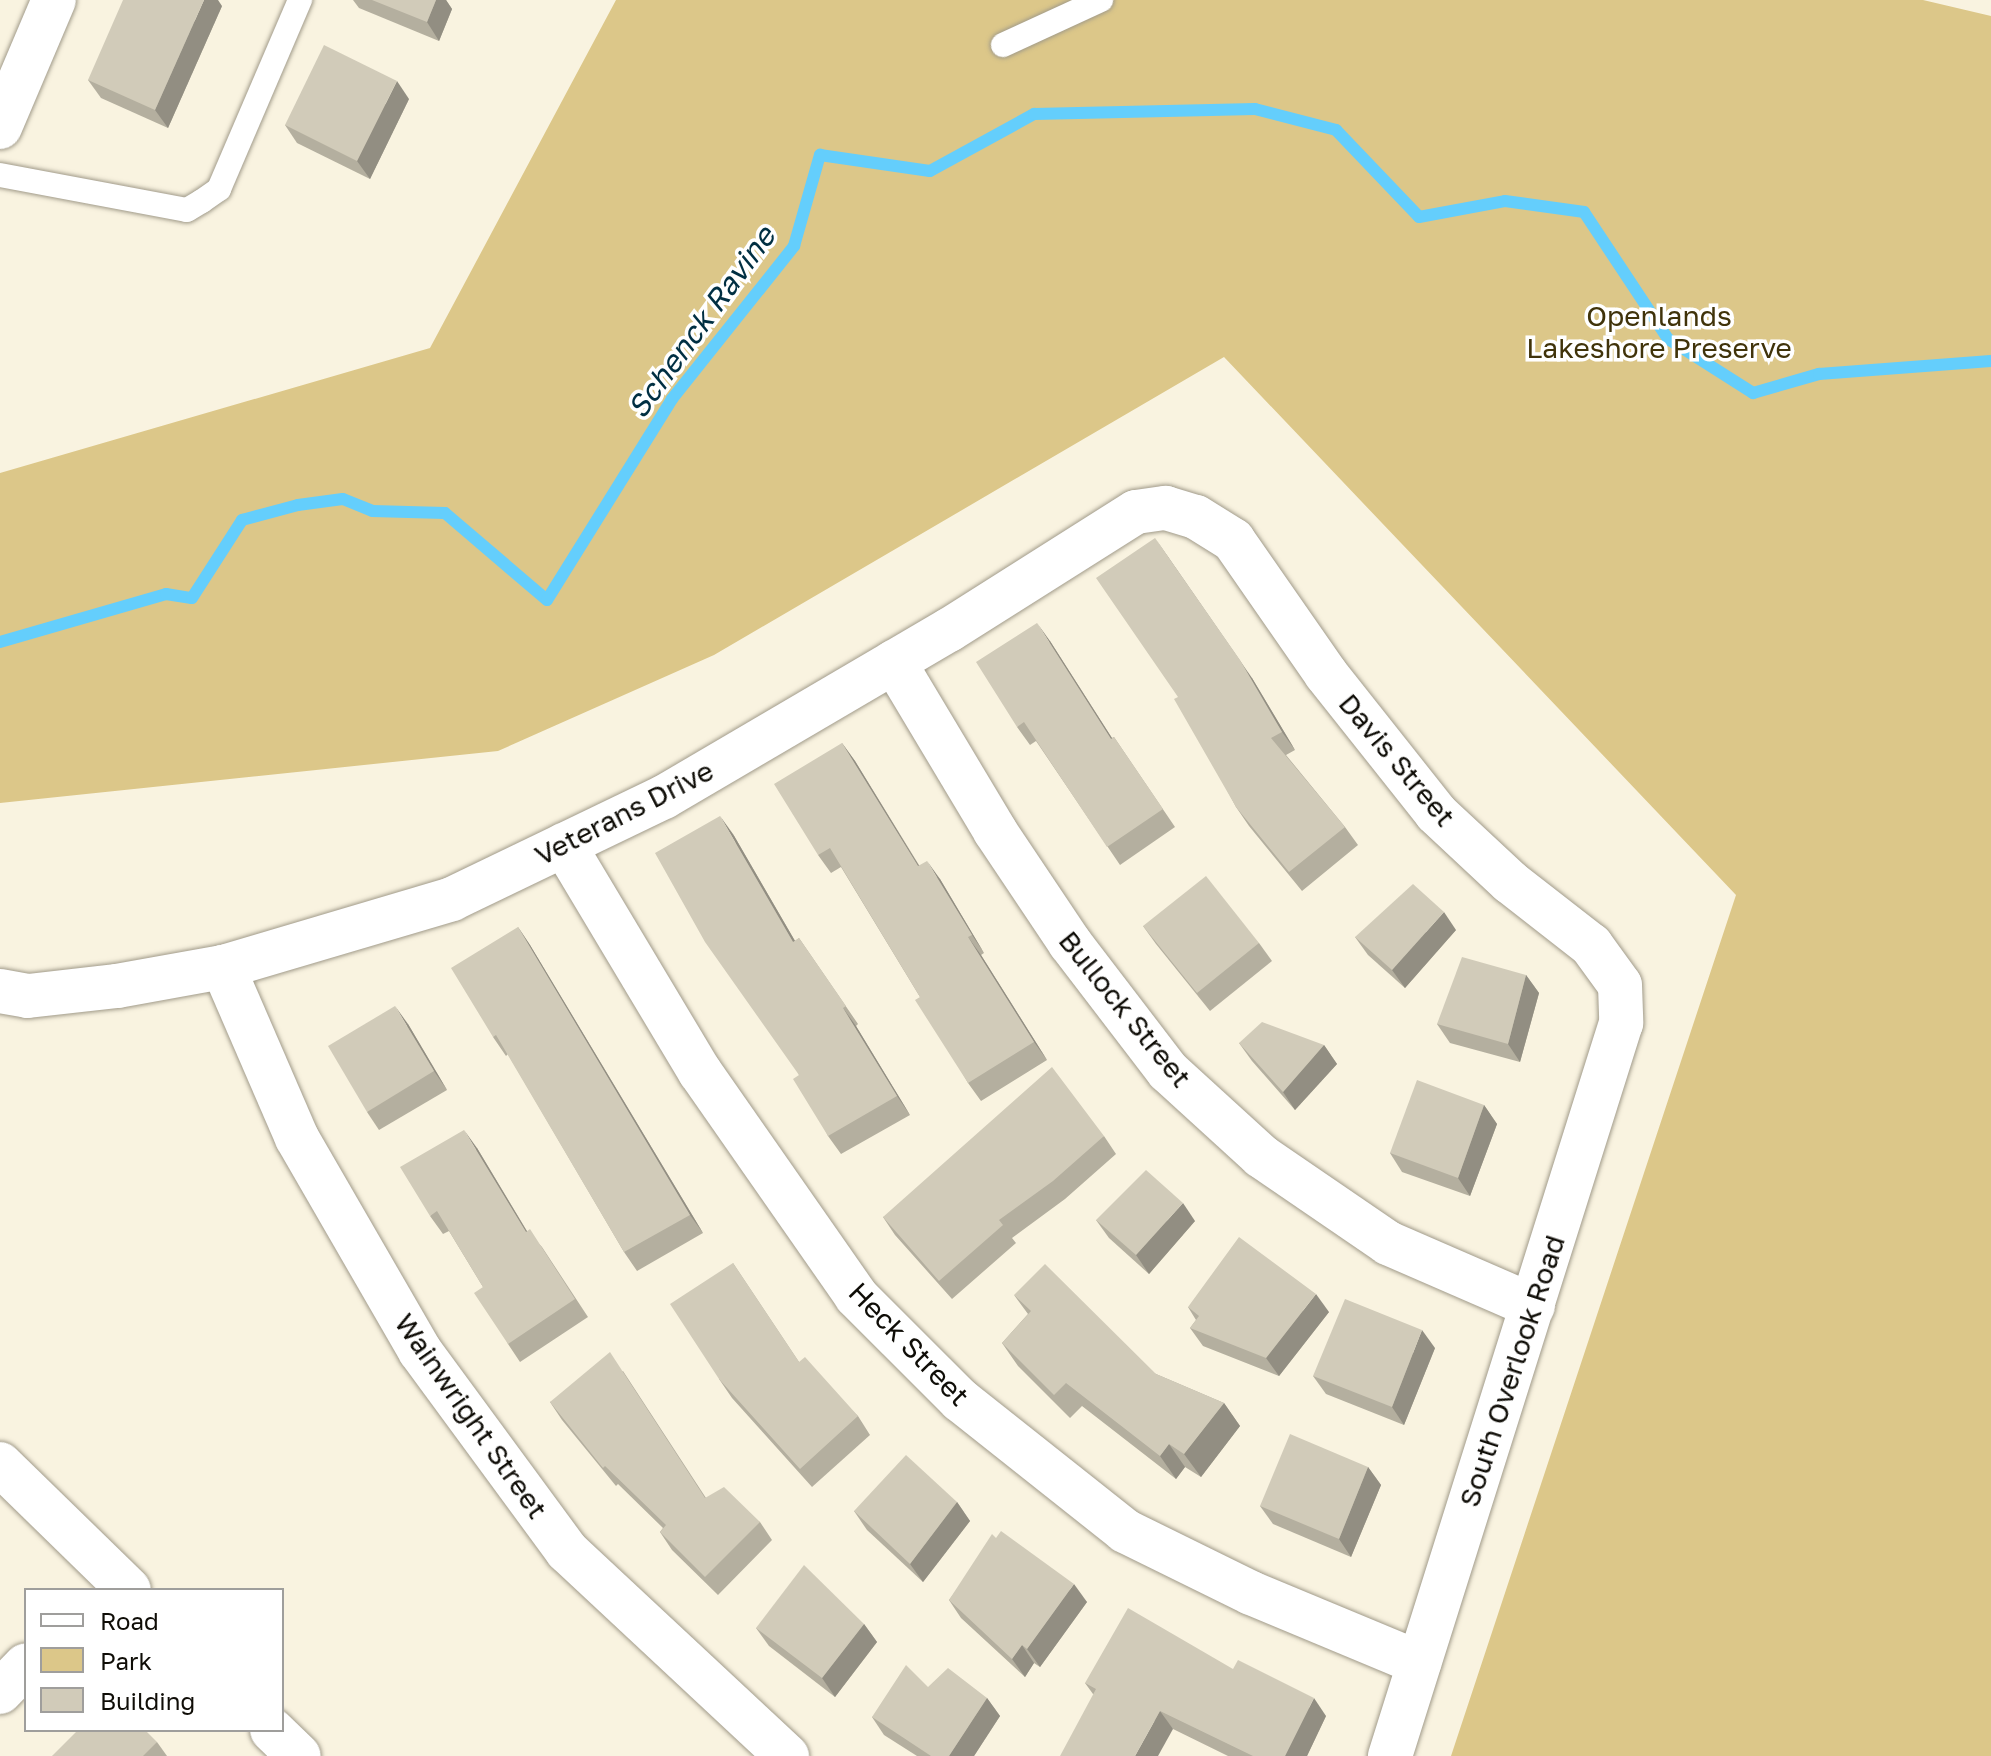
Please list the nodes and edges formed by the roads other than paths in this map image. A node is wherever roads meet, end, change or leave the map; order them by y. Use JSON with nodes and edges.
{"nodes":[{"id":1,"x":54,"y":0,"type":"edge"},
{"id":2,"x":300,"y":0,"type":"edge"},
{"id":3,"x":1101,"y":0,"type":"edge"},
{"id":4,"x":1003,"y":45,"type":"dead end"},
{"id":5,"x":0,"y":127,"type":"edge"},
{"id":6,"x":0,"y":175,"type":"edge"},
{"id":7,"x":1196,"y":517,"type":"joint"},
{"id":8,"x":894,"y":662,"type":"junction"},
{"id":9,"x":564,"y":845,"type":"junction"},
{"id":10,"x":223,"y":967,"type":"junction"},
{"id":11,"x":1620,"y":985,"type":"joint"},
{"id":12,"x":0,"y":991,"type":"edge"},
{"id":13,"x":1533,"y":1306,"type":"junction"},
{"id":14,"x":0,"y":1464,"type":"edge"},
{"id":15,"x":115,"y":1585,"type":"edge"},
{"id":16,"x":1419,"y":1663,"type":"junction"},
{"id":17,"x":24,"y":1667,"type":"edge"},
{"id":18,"x":0,"y":1692,"type":"edge"},
{"id":19,"x":274,"y":1732,"type":"edge"},
{"id":20,"x":299,"y":1756,"type":"edge"},
{"id":21,"x":787,"y":1756,"type":"edge"},
{"id":22,"x":1390,"y":1756,"type":"edge"}],
"edges":[{"from":1,"to":5,"type":"street"},
{"from":2,"to":6,"type":"lane"},
{"from":3,"to":4,"type":"lane"},
{"from":7,"to":8,"type":"street","name":"Veterans Drive"},
{"from":7,"to":11,"type":"street","name":"Davis Street"},
{"from":8,"to":9,"type":"street","name":"Veterans Drive"},
{"from":8,"to":13,"type":"street","name":"Bullock Street"},
{"from":9,"to":10,"type":"street","name":"Veterans Drive"},
{"from":9,"to":16,"type":"street","name":"Heck Street"},
{"from":10,"to":12,"type":"street","name":"Veterans Drive"},
{"from":10,"to":21,"type":"street","name":"Wainwright Street"},
{"from":11,"to":13,"type":"street","name":"South Overlook Road"},
{"from":13,"to":16,"type":"street","name":"South Overlook Road"},
{"from":14,"to":15,"type":"street"},
{"from":16,"to":22,"type":"street","name":"South Overlook Road"},
{"from":17,"to":18,"type":"street"},
{"from":19,"to":20,"type":"street"}]}
